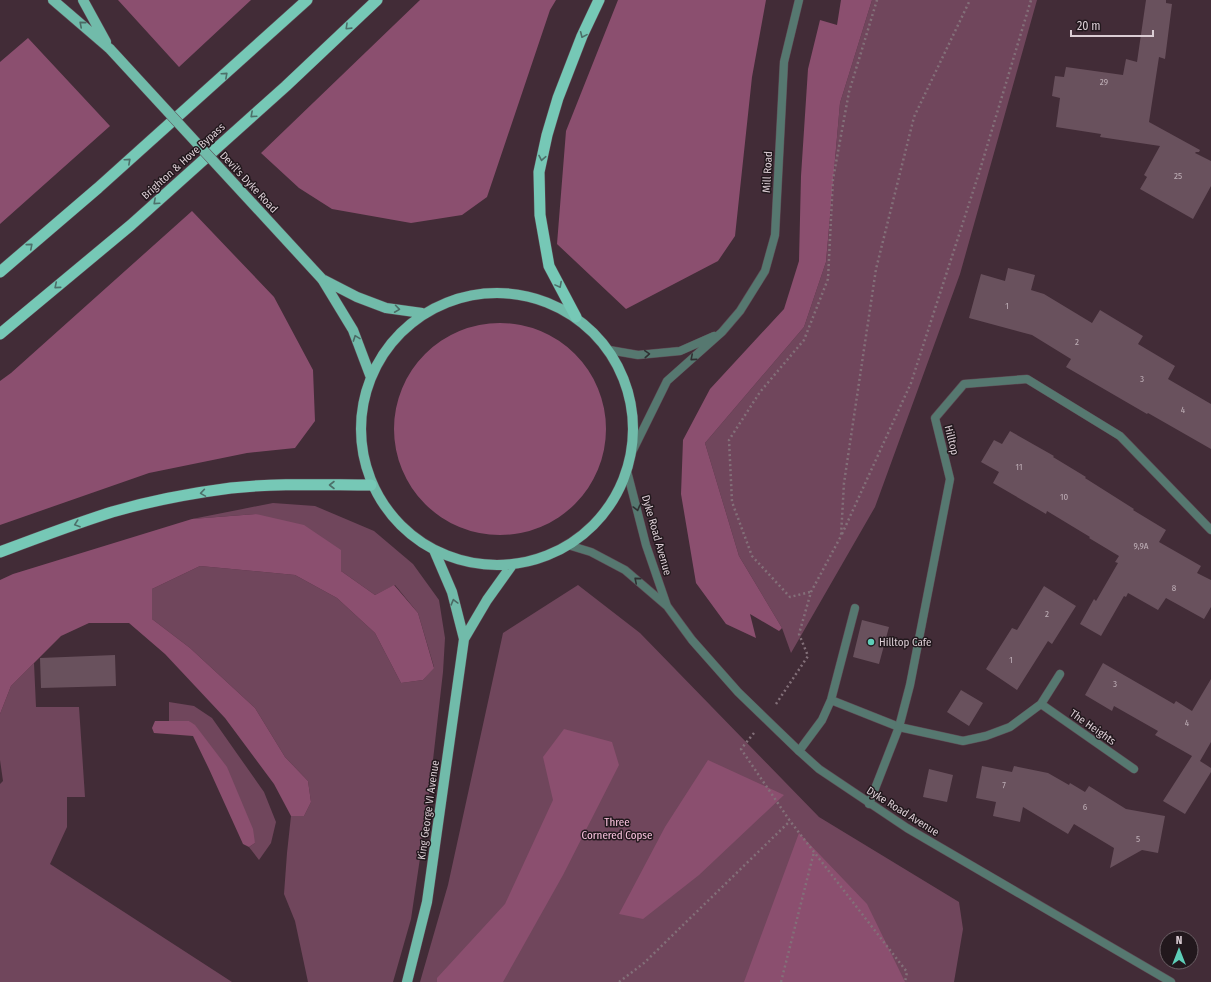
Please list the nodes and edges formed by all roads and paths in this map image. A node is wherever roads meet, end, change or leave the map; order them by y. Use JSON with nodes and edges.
{"nodes":[{"id":1,"x":53,"y":0,"type":"edge"},
{"id":2,"x":83,"y":0,"type":"edge"},
{"id":3,"x":307,"y":0,"type":"edge"},
{"id":4,"x":377,"y":0,"type":"edge"},
{"id":5,"x":599,"y":0,"type":"edge"},
{"id":6,"x":799,"y":0,"type":"edge"},
{"id":7,"x":877,"y":0,"type":"edge"},
{"id":8,"x":970,"y":0,"type":"edge"},
{"id":9,"x":1031,"y":0,"type":"edge"},
{"id":10,"x":110,"y":49,"type":"junction"},
{"id":11,"x":0,"y":272,"type":"edge"},
{"id":12,"x":322,"y":279,"type":"junction"},
{"id":13,"x":422,"y":313,"type":"junction"},
{"id":14,"x":576,"y":317,"type":"junction"},
{"id":15,"x":722,"y":332,"type":"junction"},
{"id":16,"x":0,"y":334,"type":"edge"},
{"id":17,"x":609,"y":350,"type":"junction"},
{"id":18,"x":370,"y":375,"type":"junction"},
{"id":19,"x":632,"y":452,"type":"junction"},
{"id":20,"x":627,"y":471,"type":"junction"},
{"id":21,"x":372,"y":485,"type":"junction"},
{"id":22,"x":1211,"y":530,"type":"edge"},
{"id":23,"x":841,"y":536,"type":"junction"},
{"id":24,"x":568,"y":545,"type":"junction"},
{"id":25,"x":434,"y":550,"type":"junction"},
{"id":26,"x":0,"y":552,"type":"edge"},
{"id":27,"x":512,"y":564,"type":"junction"},
{"id":28,"x":811,"y":592,"type":"junction"},
{"id":29,"x":667,"y":606,"type":"junction"},
{"id":30,"x":855,"y":608,"type":"dead end"},
{"id":31,"x":464,"y":639,"type":"junction"},
{"id":32,"x":1060,"y":674,"type":"dead end"},
{"id":33,"x":831,"y":700,"type":"junction"},
{"id":34,"x":1041,"y":704,"type":"junction"},
{"id":35,"x":766,"y":719,"type":"junction"},
{"id":36,"x":898,"y":727,"type":"junction"},
{"id":37,"x":799,"y":751,"type":"junction"},
{"id":38,"x":1134,"y":769,"type":"dead end"},
{"id":39,"x":869,"y":804,"type":"junction"},
{"id":40,"x":790,"y":821,"type":"junction"},
{"id":41,"x":814,"y":852,"type":"junction"},
{"id":42,"x":407,"y":982,"type":"edge"},
{"id":43,"x":619,"y":982,"type":"edge"},
{"id":44,"x":781,"y":982,"type":"edge"},
{"id":45,"x":905,"y":982,"type":"edge"},
{"id":46,"x":1169,"y":982,"type":"edge"}],
"edges":[{"from":10,"to":1,"type":"main road","name":"Devil's Dyke Road","one_way":true},
{"from":2,"to":10,"type":"main road","name":"Devil's Dyke Road"},
{"from":11,"to":3,"type":"highway","one_way":true},
{"from":4,"to":16,"type":"highway","name":"Brighton & Hove Bypass","one_way":true},
{"from":5,"to":14,"type":"highway","one_way":true},
{"from":6,"to":15,"type":"street","name":"Mill Road"},
{"from":7,"to":28,"type":"path"},
{"from":8,"to":23,"type":"path"},
{"from":9,"to":23,"type":"path"},
{"from":10,"to":12,"type":"main road","name":"Devil's Dyke Road","bridge":true},
{"from":12,"to":13,"type":"main road","name":"Devil's Dyke Road","one_way":true},
{"from":18,"to":12,"type":"main road","name":"Devil's Dyke Road","one_way":true},
{"from":13,"to":14,"type":"main road"},
{"from":13,"to":18,"type":"main road"},
{"from":14,"to":17,"type":"main road"},
{"from":17,"to":15,"type":"street","name":"Mill Road","one_way":true},
{"from":15,"to":19,"type":"street","name":"Mill Road","one_way":true},
{"from":17,"to":19,"type":"main road"},
{"from":18,"to":21,"type":"main road"},
{"from":19,"to":20,"type":"main road"},
{"from":20,"to":24,"type":"main road"},
{"from":20,"to":29,"type":"street","name":"Dyke Road Avenue","one_way":true},
{"from":21,"to":25,"type":"main road"},
{"from":21,"to":26,"type":"highway","one_way":true},
{"from":22,"to":36,"type":"street","name":"Hilltop"},
{"from":23,"to":28,"type":"path"},
{"from":24,"to":27,"type":"main road"},
{"from":29,"to":24,"type":"street","name":"Dyke Road Avenue","one_way":true},
{"from":25,"to":27,"type":"main road"},
{"from":31,"to":25,"type":"main road","name":"King George VI Avenue","one_way":true},
{"from":27,"to":31,"type":"main road","name":"King George VI Avenue"},
{"from":28,"to":35,"type":"path"},
{"from":29,"to":35,"type":"street","name":"Dyke Road Avenue"},
{"from":30,"to":33,"type":"street"},
{"from":31,"to":42,"type":"main road","name":"King George VI Avenue"},
{"from":32,"to":34,"type":"street"},
{"from":33,"to":36,"type":"street"},
{"from":33,"to":37,"type":"street"},
{"from":34,"to":36,"type":"street"},
{"from":34,"to":38,"type":"street","name":"The Heights"},
{"from":35,"to":37,"type":"street","name":"Dyke Road Avenue"},
{"from":35,"to":40,"type":"path"},
{"from":36,"to":39,"type":"street","name":"Hilltop"},
{"from":37,"to":39,"type":"street","name":"Dyke Road Avenue"},
{"from":39,"to":46,"type":"street","name":"Dyke Road Avenue"},
{"from":40,"to":41,"type":"path"},
{"from":40,"to":43,"type":"path"},
{"from":41,"to":44,"type":"path"},
{"from":41,"to":45,"type":"path"}]}
